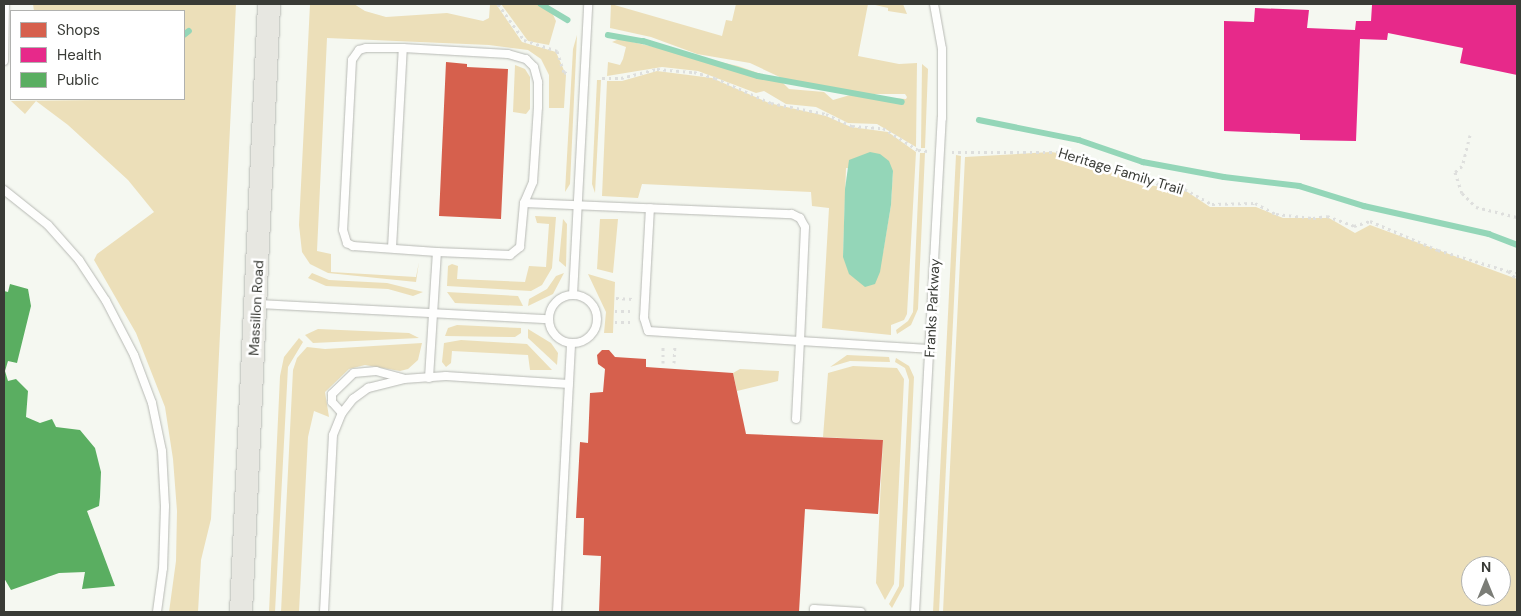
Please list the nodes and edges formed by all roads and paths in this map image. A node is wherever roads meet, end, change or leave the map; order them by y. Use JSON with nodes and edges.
{"nodes":[{"id":1,"x":5,"y":4,"type":"edge"},
{"id":2,"x":269,"y":4,"type":"edge"},
{"id":3,"x":498,"y":4,"type":"edge"},
{"id":4,"x":588,"y":4,"type":"edge"},
{"id":5,"x":934,"y":4,"type":"edge"},
{"id":6,"x":402,"y":48,"type":"junction"},
{"id":7,"x":4,"y":61,"type":"edge"},
{"id":8,"x":569,"y":74,"type":"dead end"},
{"id":9,"x":602,"y":78,"type":"dead end"},
{"id":10,"x":1470,"y":135,"type":"dead end"},
{"id":11,"x":940,"y":151,"type":"junction"},
{"id":12,"x":4,"y":190,"type":"edge"},
{"id":13,"x":524,"y":203,"type":"junction"},
{"id":14,"x":578,"y":206,"type":"junction"},
{"id":15,"x":650,"y":208,"type":"junction"},
{"id":16,"x":1517,"y":217,"type":"edge"},
{"id":17,"x":392,"y":248,"type":"junction"},
{"id":18,"x":437,"y":252,"type":"junction"},
{"id":19,"x":1508,"y":271,"type":"junction"},
{"id":20,"x":1517,"y":272,"type":"edge"},
{"id":21,"x":1517,"y":279,"type":"edge"},
{"id":22,"x":573,"y":295,"type":"junction"},
{"id":23,"x":256,"y":304,"type":"junction"},
{"id":24,"x":433,"y":313,"type":"junction"},
{"id":25,"x":549,"y":319,"type":"junction"},
{"id":26,"x":800,"y":341,"type":"junction"},
{"id":27,"x":572,"y":343,"type":"junction"},
{"id":28,"x":663,"y":345,"type":"dead end"},
{"id":29,"x":675,"y":345,"type":"dead end"},
{"id":30,"x":929,"y":349,"type":"junction"},
{"id":31,"x":663,"y":363,"type":"dead end"},
{"id":32,"x":674,"y":363,"type":"dead end"},
{"id":33,"x":404,"y":378,"type":"junction"},
{"id":34,"x":429,"y":378,"type":"junction"},
{"id":35,"x":569,"y":384,"type":"junction"},
{"id":36,"x":342,"y":413,"type":"junction"},
{"id":37,"x":796,"y":418,"type":"dead end"},
{"id":38,"x":157,"y":612,"type":"edge"},
{"id":39,"x":241,"y":612,"type":"edge"},
{"id":40,"x":324,"y":612,"type":"edge"},
{"id":41,"x":557,"y":612,"type":"edge"},
{"id":42,"x":814,"y":612,"type":"edge"},
{"id":43,"x":861,"y":612,"type":"edge"},
{"id":44,"x":915,"y":612,"type":"edge"}],
"edges":[{"from":1,"to":7,"type":"lane"},
{"from":2,"to":23,"type":"main road","name":"Massillon Road"},
{"from":3,"to":8,"type":"path"},
{"from":4,"to":14,"type":"lane"},
{"from":5,"to":11,"type":"lane","name":"Franks Parkway"},
{"from":6,"to":13,"type":"lane"},
{"from":6,"to":17,"type":"lane"},
{"from":6,"to":17,"type":"lane"},
{"from":9,"to":11,"type":"path","name":"Heritage Family Trail"},
{"from":10,"to":16,"type":"path"},
{"from":11,"to":19,"type":"path","name":"Heritage Family Trail"},
{"from":11,"to":30,"type":"lane","name":"Franks Parkway"},
{"from":12,"to":38,"type":"lane"},
{"from":13,"to":14,"type":"lane"},
{"from":13,"to":18,"type":"lane"},
{"from":14,"to":15,"type":"lane"},
{"from":14,"to":22,"type":"lane"},
{"from":15,"to":26,"type":"lane"},
{"from":15,"to":26,"type":"lane"},
{"from":17,"to":18,"type":"lane"},
{"from":18,"to":24,"type":"lane"},
{"from":19,"to":20,"type":"path"},
{"from":19,"to":21,"type":"path","name":"Heritage Family Trail"},
{"from":22,"to":25,"type":"lane"},
{"from":22,"to":27,"type":"lane"},
{"from":23,"to":24,"type":"lane"},
{"from":23,"to":39,"type":"main road","name":"Massillon Road"},
{"from":24,"to":25,"type":"lane"},
{"from":24,"to":34,"type":"lane"},
{"from":25,"to":27,"type":"lane"},
{"from":26,"to":30,"type":"lane"},
{"from":26,"to":37,"type":"lane"},
{"from":27,"to":35,"type":"lane"},
{"from":28,"to":31,"type":"path"},
{"from":29,"to":32,"type":"path"},
{"from":30,"to":44,"type":"lane","name":"Franks Parkway"},
{"from":33,"to":34,"type":"lane"},
{"from":33,"to":36,"type":"lane"},
{"from":33,"to":36,"type":"lane"},
{"from":34,"to":35,"type":"lane"},
{"from":35,"to":41,"type":"lane"},
{"from":36,"to":40,"type":"lane"},
{"from":42,"to":43,"type":"lane"}]}
